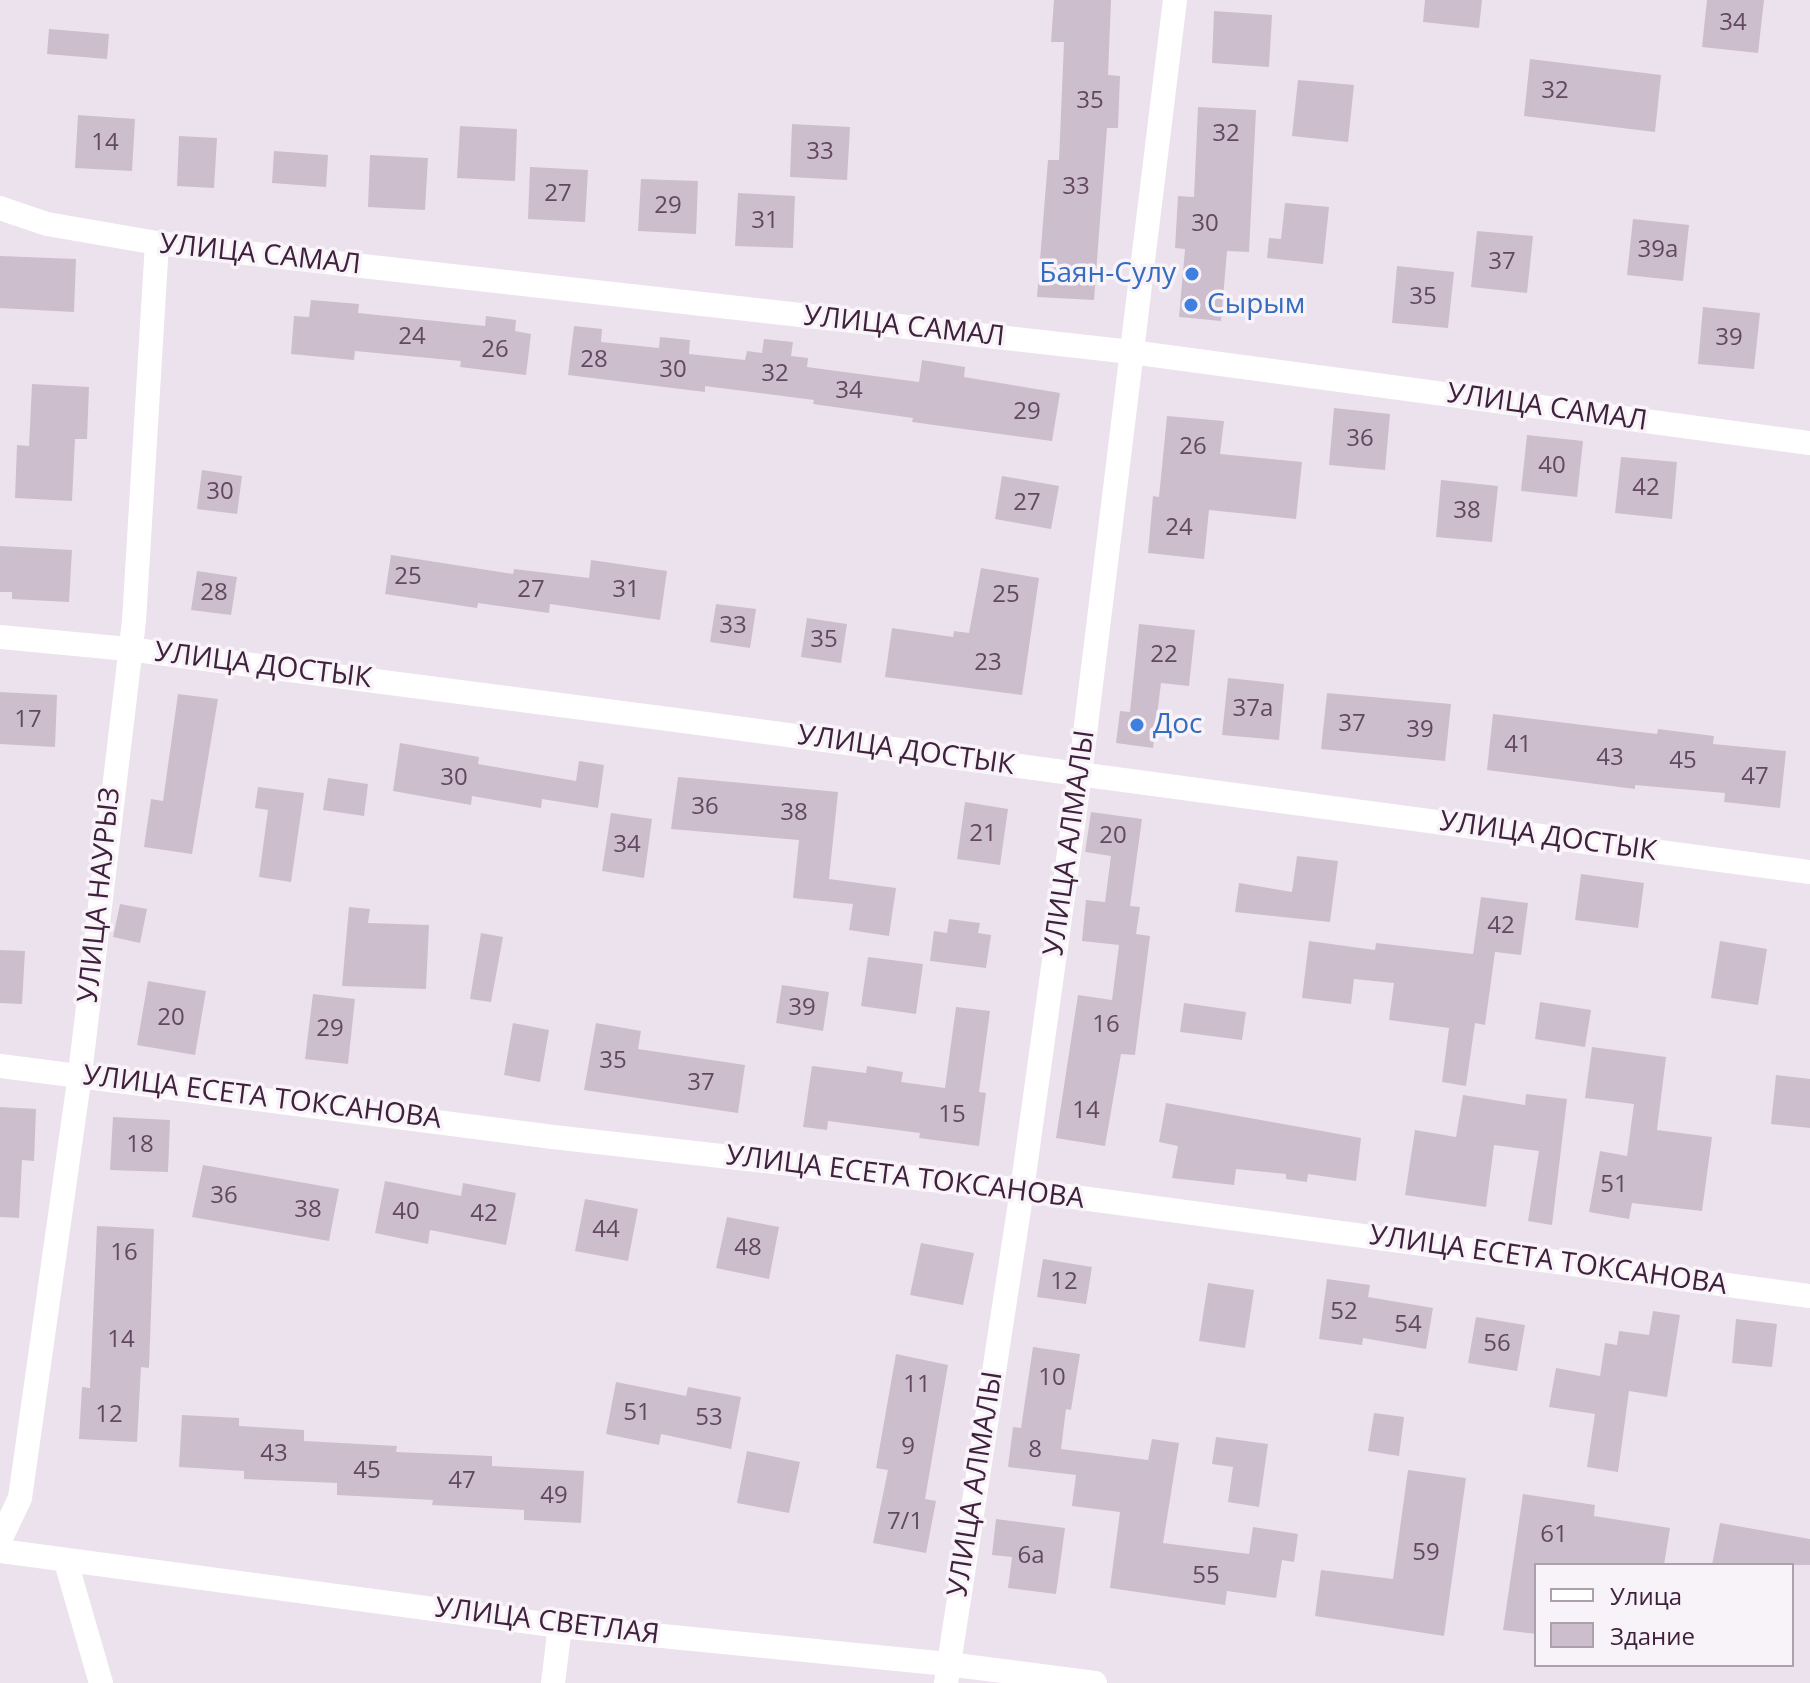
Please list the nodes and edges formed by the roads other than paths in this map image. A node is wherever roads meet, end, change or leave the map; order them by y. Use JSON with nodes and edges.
{"nodes":[{"id":1,"x":1175,"y":0,"type":"edge"},
{"id":2,"x":0,"y":208,"type":"edge"},
{"id":3,"x":157,"y":243,"type":"junction"},
{"id":4,"x":1131,"y":352,"type":"junction"},
{"id":5,"x":1810,"y":443,"type":"edge"},
{"id":6,"x":0,"y":637,"type":"edge"},
{"id":7,"x":128,"y":649,"type":"junction"},
{"id":8,"x":1080,"y":774,"type":"junction"},
{"id":9,"x":1810,"y":872,"type":"edge"},
{"id":10,"x":0,"y":1066,"type":"edge"},
{"id":11,"x":80,"y":1074,"type":"junction"},
{"id":12,"x":1022,"y":1190,"type":"junction"},
{"id":13,"x":1810,"y":1296,"type":"edge"},
{"id":14,"x":0,"y":1540,"type":"edge"},
{"id":15,"x":0,"y":1551,"type":"edge"},
{"id":16,"x":66,"y":1562,"type":"junction"},
{"id":17,"x":560,"y":1626,"type":"junction"},
{"id":18,"x":947,"y":1673,"type":"edge"},
{"id":19,"x":101,"y":1683,"type":"edge"},
{"id":20,"x":553,"y":1683,"type":"edge"},
{"id":21,"x":1095,"y":1683,"type":"edge"}],
"edges":[{"from":1,"to":4,"type":"street","name":"УЛИЦА АЛМАЛЫ"},
{"from":2,"to":3,"type":"street","name":"УЛИЦА САМАЛ"},
{"from":3,"to":4,"type":"street","name":"УЛИЦА САМАЛ"},
{"from":3,"to":7,"type":"street","name":"УЛИЦА НАУРЫЗ"},
{"from":4,"to":5,"type":"street","name":"УЛИЦА САМАЛ"},
{"from":4,"to":8,"type":"street","name":"УЛИЦА АЛМАЛЫ"},
{"from":6,"to":7,"type":"street","name":"УЛИЦА ДОСТЫК"},
{"from":7,"to":8,"type":"street","name":"УЛИЦА ДОСТЫК"},
{"from":7,"to":11,"type":"street","name":"УЛИЦА НАУРЫЗ"},
{"from":8,"to":9,"type":"street","name":"УЛИЦА ДОСТЫК"},
{"from":8,"to":12,"type":"street","name":"УЛИЦА АЛМАЛЫ"},
{"from":10,"to":11,"type":"street","name":"УЛИЦА ЕСЕТА ТОКСАНОВА"},
{"from":11,"to":12,"type":"street","name":"УЛИЦА ЕСЕТА ТОКСАНОВА"},
{"from":11,"to":14,"type":"street","name":"УЛИЦА НАУРЫЗ"},
{"from":12,"to":13,"type":"street","name":"УЛИЦА ЕСЕТА ТОКСАНОВА"},
{"from":12,"to":18,"type":"street","name":"УЛИЦА АЛМАЛЫ"},
{"from":15,"to":16,"type":"street","name":"УЛИЦА СВЕТЛАЯ"},
{"from":16,"to":17,"type":"street","name":"УЛИЦА СВЕТЛАЯ"},
{"from":16,"to":19,"type":"street"},
{"from":17,"to":18,"type":"street","name":"УЛИЦА СВЕТЛАЯ"},
{"from":17,"to":20,"type":"street"},
{"from":18,"to":21,"type":"street","name":"УЛИЦА СВЕТЛАЯ"}]}
